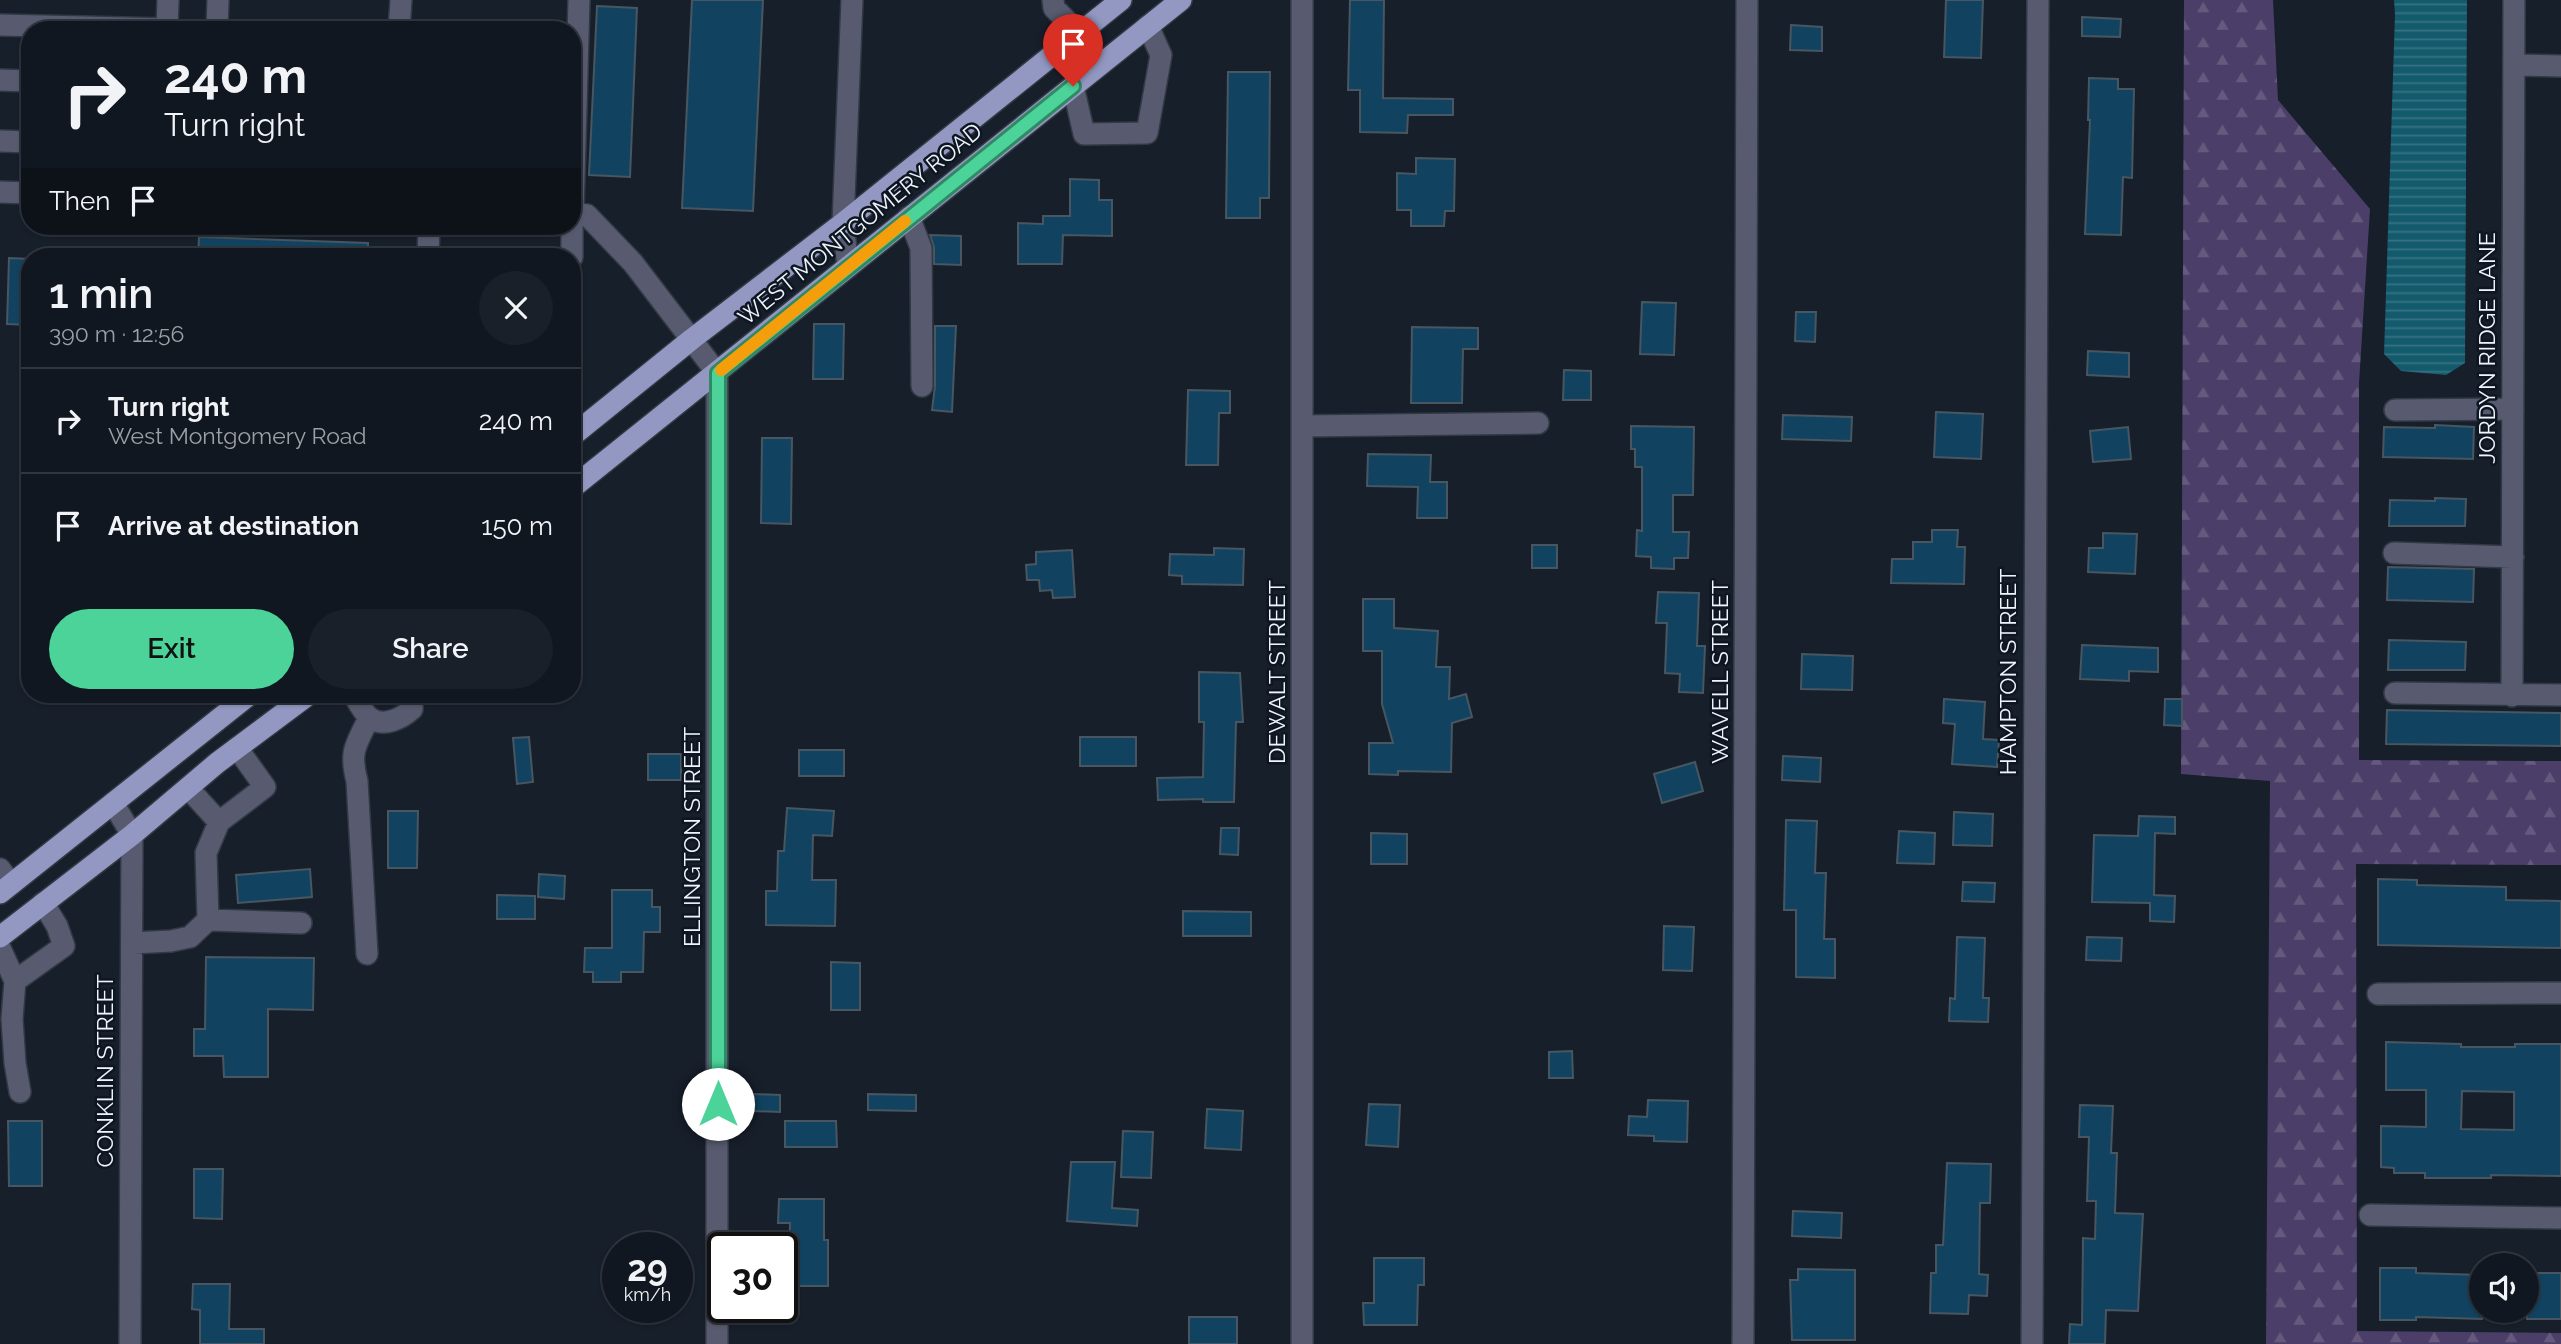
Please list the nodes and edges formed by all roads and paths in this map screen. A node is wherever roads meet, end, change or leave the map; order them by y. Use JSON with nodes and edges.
{"nodes":[{"id":1,"x":168,"y":0,"type":"edge"},
{"id":2,"x":218,"y":0,"type":"edge"},
{"id":3,"x":401,"y":0,"type":"edge"},
{"id":4,"x":579,"y":0,"type":"edge"},
{"id":5,"x":852,"y":0,"type":"edge"},
{"id":6,"x":1053,"y":0,"type":"edge"},
{"id":7,"x":1121,"y":0,"type":"edge"},
{"id":8,"x":1181,"y":0,"type":"edge"},
{"id":9,"x":1302,"y":0,"type":"edge"},
{"id":10,"x":1748,"y":0,"type":"edge"},
{"id":11,"x":2038,"y":0,"type":"edge"},
{"id":12,"x":2514,"y":0,"type":"edge"},
{"id":13,"x":167,"y":21,"type":"edge"},
{"id":14,"x":217,"y":21,"type":"edge"},
{"id":15,"x":400,"y":21,"type":"edge"},
{"id":16,"x":577,"y":21,"type":"edge"},
{"id":17,"x":0,"y":25,"type":"edge"},
{"id":18,"x":21,"y":26,"type":"edge"},
{"id":19,"x":1147,"y":26,"type":"junction"},
{"id":20,"x":1079,"y":33,"type":"junction"},
{"id":21,"x":2514,"y":65,"type":"junction"},
{"id":22,"x":2561,"y":66,"type":"edge"},
{"id":23,"x":0,"y":80,"type":"edge"},
{"id":24,"x":21,"y":81,"type":"edge"},
{"id":25,"x":1073,"y":86,"type":"junction"},
{"id":26,"x":0,"y":141,"type":"edge"},
{"id":27,"x":21,"y":142,"type":"edge"},
{"id":28,"x":0,"y":192,"type":"edge"},
{"id":29,"x":21,"y":193,"type":"edge"},
{"id":30,"x":581,"y":214,"type":"edge"},
{"id":31,"x":909,"y":217,"type":"junction"},
{"id":32,"x":843,"y":223,"type":"junction"},
{"id":33,"x":848,"y":267,"type":"junction"},
{"id":34,"x":692,"y":339,"type":"junction"},
{"id":35,"x":718,"y":373,"type":"junction"},
{"id":36,"x":922,"y":386,"type":"dead end"},
{"id":37,"x":2513,"y":409,"type":"junction"},
{"id":38,"x":2395,"y":410,"type":"dead end"},
{"id":39,"x":1538,"y":423,"type":"dead end"},
{"id":40,"x":1304,"y":426,"type":"junction"},
{"id":41,"x":581,"y":429,"type":"edge"},
{"id":42,"x":581,"y":481,"type":"edge"},
{"id":43,"x":2394,"y":553,"type":"dead end"},
{"id":44,"x":2513,"y":557,"type":"junction"},
{"id":45,"x":2395,"y":693,"type":"dead end"},
{"id":46,"x":2561,"y":695,"type":"edge"},
{"id":47,"x":2512,"y":696,"type":"junction"},
{"id":48,"x":239,"y":703,"type":"edge"},
{"id":49,"x":297,"y":703,"type":"edge"},
{"id":50,"x":359,"y":703,"type":"edge"},
{"id":51,"x":412,"y":703,"type":"edge"},
{"id":52,"x":369,"y":718,"type":"junction"},
{"id":53,"x":237,"y":748,"type":"junction"},
{"id":54,"x":188,"y":788,"type":"junction"},
{"id":55,"x":113,"y":803,"type":"junction"},
{"id":56,"x":219,"y":822,"type":"junction"},
{"id":57,"x":132,"y":835,"type":"junction"},
{"id":58,"x":4,"y":882,"type":"edge"},
{"id":59,"x":38,"y":907,"type":"junction"},
{"id":60,"x":208,"y":920,"type":"junction"},
{"id":61,"x":301,"y":923,"type":"dead end"},
{"id":62,"x":0,"y":937,"type":"edge"},
{"id":63,"x":132,"y":943,"type":"junction"},
{"id":64,"x":0,"y":948,"type":"edge"},
{"id":65,"x":368,"y":954,"type":"dead end"},
{"id":66,"x":15,"y":981,"type":"junction"},
{"id":67,"x":2561,"y":993,"type":"edge"},
{"id":68,"x":2378,"y":994,"type":"dead end"},
{"id":69,"x":20,"y":1092,"type":"dead end"},
{"id":70,"x":2370,"y":1215,"type":"dead end"},
{"id":71,"x":2561,"y":1217,"type":"edge"},
{"id":72,"x":130,"y":1344,"type":"edge"},
{"id":73,"x":717,"y":1344,"type":"edge"},
{"id":74,"x":1302,"y":1344,"type":"edge"},
{"id":75,"x":1743,"y":1344,"type":"edge"},
{"id":76,"x":2032,"y":1344,"type":"edge"}],
"edges":[{"from":1,"to":13,"type":"street"},
{"from":2,"to":14,"type":"street"},
{"from":3,"to":15,"type":"street"},
{"from":4,"to":16,"type":"street"},
{"from":5,"to":32,"type":"street"},
{"from":6,"to":20,"type":"street"},
{"from":7,"to":20,"type":"main road","name":"WEST MONTGOMERY ROAD"},
{"from":8,"to":19,"type":"main road","name":"WEST MONTGOMERY ROAD"},
{"from":9,"to":40,"type":"street","name":"DEWALT STREET"},
{"from":10,"to":75,"type":"street","name":"WAVELL STREET"},
{"from":11,"to":76,"type":"street","name":"HAMPTON STREET"},
{"from":12,"to":21,"type":"street","name":"JORDYN RIDGE LANE"},
{"from":17,"to":18,"type":"street"},
{"from":19,"to":25,"type":"main road","name":"WEST MONTGOMERY ROAD"},
{"from":19,"to":25,"type":"street"},
{"from":20,"to":32,"type":"main road","name":"WEST MONTGOMERY ROAD"},
{"from":21,"to":22,"type":"street"},
{"from":21,"to":37,"type":"street","name":"JORDYN RIDGE LANE"},
{"from":23,"to":24,"type":"street"},
{"from":25,"to":31,"type":"main road","name":"WEST MONTGOMERY ROAD"},
{"from":26,"to":27,"type":"street"},
{"from":28,"to":29,"type":"street"},
{"from":30,"to":34,"type":"street"},
{"from":31,"to":33,"type":"main road","name":"WEST MONTGOMERY ROAD"},
{"from":31,"to":36,"type":"street"},
{"from":32,"to":33,"type":"street"},
{"from":32,"to":34,"type":"main road","name":"WEST MONTGOMERY ROAD"},
{"from":33,"to":35,"type":"main road","name":"WEST MONTGOMERY ROAD"},
{"from":34,"to":35,"type":"street"},
{"from":34,"to":41,"type":"main road","name":"WEST MONTGOMERY ROAD"},
{"from":35,"to":42,"type":"main road","name":"WEST MONTGOMERY ROAD"},
{"from":35,"to":73,"type":"street","name":"ELLINGTON STREET"},
{"from":37,"to":38,"type":"street"},
{"from":37,"to":44,"type":"street","name":"JORDYN RIDGE LANE"},
{"from":39,"to":40,"type":"street"},
{"from":40,"to":74,"type":"street","name":"DEWALT STREET"},
{"from":43,"to":44,"type":"street"},
{"from":44,"to":47,"type":"street","name":"JORDYN RIDGE LANE"},
{"from":45,"to":47,"type":"street"},
{"from":46,"to":47,"type":"street"},
{"from":48,"to":55,"type":"main road"},
{"from":49,"to":53,"type":"main road"},
{"from":50,"to":52,"type":"street"},
{"from":51,"to":52,"type":"street"},
{"from":52,"to":65,"type":"street"},
{"from":53,"to":54,"type":"main road"},
{"from":53,"to":56,"type":"street"},
{"from":54,"to":56,"type":"street"},
{"from":54,"to":57,"type":"main road"},
{"from":55,"to":57,"type":"street"},
{"from":55,"to":58,"type":"main road"},
{"from":56,"to":60,"type":"street"},
{"from":57,"to":59,"type":"main road"},
{"from":57,"to":63,"type":"street","name":"CONKLIN STREET"},
{"from":58,"to":59,"type":"main road"},
{"from":59,"to":62,"type":"main road"},
{"from":59,"to":66,"type":"street"},
{"from":60,"to":61,"type":"street"},
{"from":60,"to":63,"type":"street"},
{"from":63,"to":72,"type":"street","name":"CONKLIN STREET"},
{"from":64,"to":66,"type":"street"},
{"from":66,"to":69,"type":"street"},
{"from":67,"to":68,"type":"street"},
{"from":70,"to":71,"type":"street"}]}
